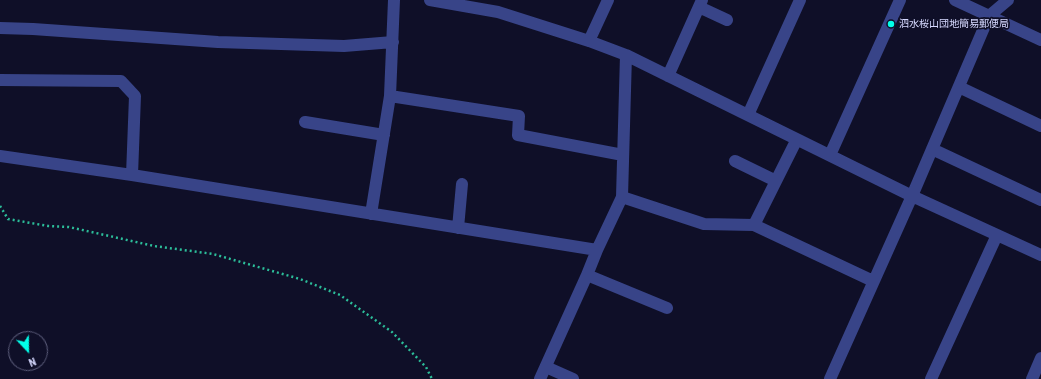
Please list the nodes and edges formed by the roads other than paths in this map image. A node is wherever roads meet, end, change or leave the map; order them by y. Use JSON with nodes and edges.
{"nodes":[{"id":1,"x":394,"y":0,"type":"edge"},
{"id":2,"x":430,"y":0,"type":"edge"},
{"id":3,"x":608,"y":0,"type":"edge"},
{"id":4,"x":800,"y":0,"type":"edge"},
{"id":5,"x":900,"y":0,"type":"edge"},
{"id":6,"x":955,"y":0,"type":"edge"},
{"id":7,"x":1008,"y":0,"type":"edge"},
{"id":8,"x":700,"y":4,"type":"edge"},
{"id":9,"x":499,"y":6,"type":"edge"},
{"id":10,"x":989,"y":16,"type":"junction"},
{"id":11,"x":726,"y":20,"type":"dead end"},
{"id":12,"x":0,"y":28,"type":"edge"},
{"id":13,"x":1041,"y":40,"type":"edge"},
{"id":14,"x":589,"y":41,"type":"junction"},
{"id":15,"x":393,"y":42,"type":"junction"},
{"id":16,"x":626,"y":55,"type":"junction"},
{"id":17,"x":668,"y":76,"type":"junction"},
{"id":18,"x":0,"y":80,"type":"edge"},
{"id":19,"x":959,"y":87,"type":"junction"},
{"id":20,"x":390,"y":96,"type":"junction"},
{"id":21,"x":748,"y":115,"type":"junction"},
{"id":22,"x":305,"y":122,"type":"dead end"},
{"id":23,"x":1041,"y":126,"type":"edge"},
{"id":24,"x":384,"y":135,"type":"junction"},
{"id":25,"x":796,"y":139,"type":"junction"},
{"id":26,"x":932,"y":149,"type":"junction"},
{"id":27,"x":623,"y":155,"type":"junction"},
{"id":28,"x":0,"y":156,"type":"edge"},
{"id":29,"x":830,"y":156,"type":"junction"},
{"id":30,"x":735,"y":162,"type":"dead end"},
{"id":31,"x":132,"y":175,"type":"junction"},
{"id":32,"x":776,"y":181,"type":"junction"},
{"id":33,"x":462,"y":184,"type":"dead end"},
{"id":34,"x":912,"y":196,"type":"junction"},
{"id":35,"x":622,"y":197,"type":"junction"},
{"id":36,"x":1041,"y":200,"type":"edge"},
{"id":37,"x":371,"y":214,"type":"junction"},
{"id":38,"x":754,"y":225,"type":"junction"},
{"id":39,"x":458,"y":228,"type":"junction"},
{"id":40,"x":997,"y":235,"type":"junction"},
{"id":41,"x":597,"y":250,"type":"junction"},
{"id":42,"x":1041,"y":255,"type":"edge"},
{"id":43,"x":587,"y":275,"type":"junction"},
{"id":44,"x":873,"y":281,"type":"junction"},
{"id":45,"x":667,"y":308,"type":"dead end"},
{"id":46,"x":1041,"y":358,"type":"edge"},
{"id":47,"x":546,"y":367,"type":"junction"},
{"id":48,"x":540,"y":379,"type":"edge"},
{"id":49,"x":573,"y":379,"type":"edge"},
{"id":50,"x":830,"y":379,"type":"edge"},
{"id":51,"x":931,"y":379,"type":"edge"},
{"id":52,"x":1032,"y":379,"type":"edge"}],
"edges":[{"from":1,"to":15,"type":"street"},
{"from":2,"to":9,"type":"street"},
{"from":3,"to":14,"type":"street"},
{"from":4,"to":21,"type":"street"},
{"from":5,"to":29,"type":"street"},
{"from":6,"to":10,"type":"street"},
{"from":7,"to":10,"type":"street"},
{"from":8,"to":11,"type":"street"},
{"from":8,"to":17,"type":"street"},
{"from":9,"to":14,"type":"street"},
{"from":10,"to":13,"type":"street"},
{"from":10,"to":19,"type":"street"},
{"from":12,"to":15,"type":"street"},
{"from":14,"to":16,"type":"street"},
{"from":15,"to":20,"type":"street"},
{"from":16,"to":17,"type":"street"},
{"from":16,"to":27,"type":"street"},
{"from":17,"to":21,"type":"street"},
{"from":18,"to":31,"type":"street"},
{"from":19,"to":23,"type":"street"},
{"from":19,"to":26,"type":"street"},
{"from":20,"to":24,"type":"street"},
{"from":20,"to":27,"type":"street"},
{"from":21,"to":25,"type":"street"},
{"from":22,"to":24,"type":"street"},
{"from":24,"to":37,"type":"street"},
{"from":25,"to":29,"type":"street"},
{"from":25,"to":32,"type":"street"},
{"from":26,"to":34,"type":"street"},
{"from":26,"to":36,"type":"street"},
{"from":27,"to":35,"type":"street"},
{"from":28,"to":31,"type":"street"},
{"from":29,"to":34,"type":"street"},
{"from":30,"to":32,"type":"street"},
{"from":31,"to":37,"type":"street"},
{"from":32,"to":38,"type":"street"},
{"from":33,"to":39,"type":"street"},
{"from":34,"to":40,"type":"street"},
{"from":34,"to":44,"type":"street"},
{"from":35,"to":38,"type":"street"},
{"from":35,"to":41,"type":"street"},
{"from":37,"to":39,"type":"street"},
{"from":38,"to":44,"type":"street"},
{"from":39,"to":41,"type":"street"},
{"from":40,"to":42,"type":"street"},
{"from":40,"to":51,"type":"street"},
{"from":41,"to":43,"type":"street"},
{"from":43,"to":45,"type":"street"},
{"from":43,"to":47,"type":"street"},
{"from":44,"to":50,"type":"street"},
{"from":46,"to":52,"type":"street"},
{"from":47,"to":48,"type":"street"},
{"from":47,"to":49,"type":"street"}]}
